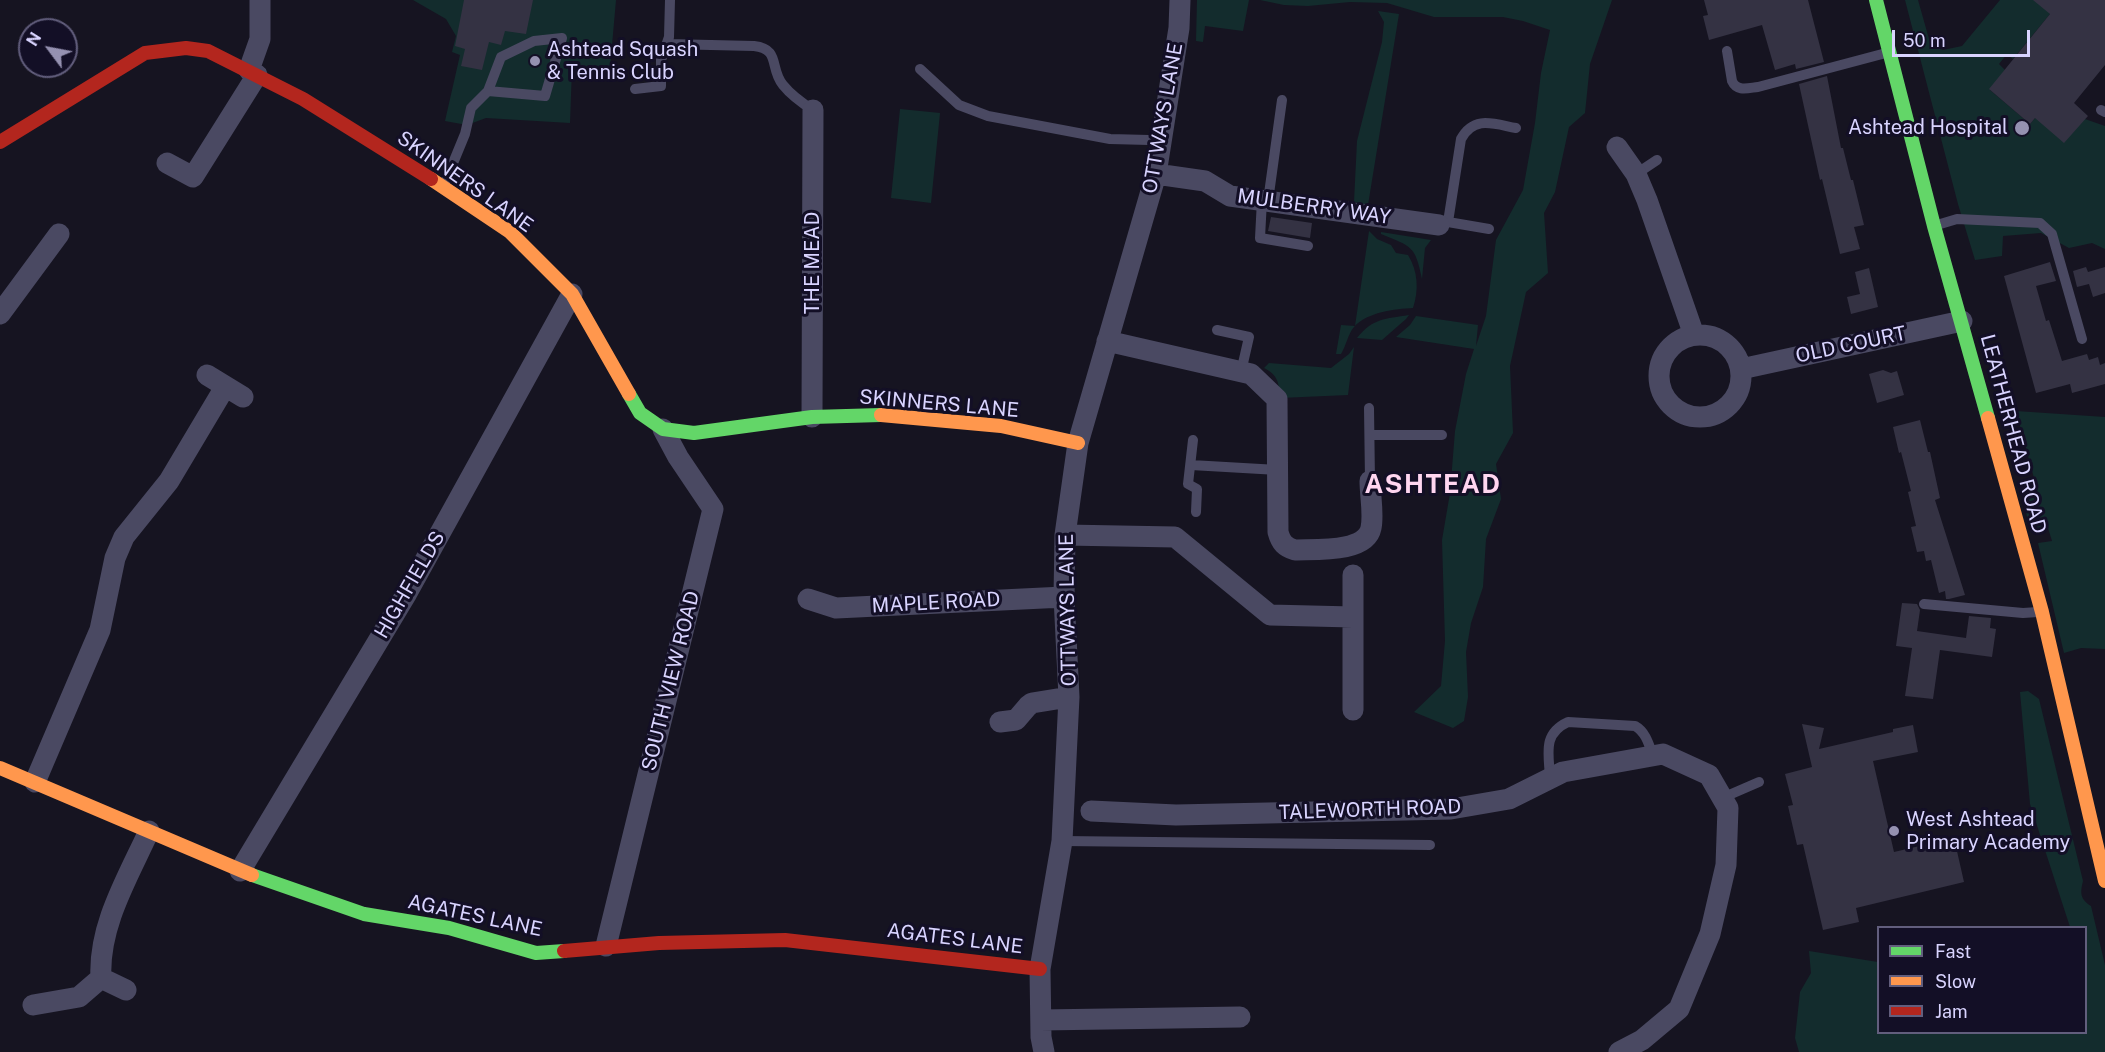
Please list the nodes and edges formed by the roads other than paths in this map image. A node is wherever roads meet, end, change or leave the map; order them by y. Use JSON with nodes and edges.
{"nodes":[{"id":1,"x":260,"y":0,"type":"edge"},
{"id":2,"x":670,"y":0,"type":"edge"},
{"id":3,"x":1180,"y":0,"type":"edge"},
{"id":4,"x":1876,"y":0,"type":"edge"},
{"id":5,"x":668,"y":44,"type":"junction"},
{"id":6,"x":1726,"y":51,"type":"dead end"},
{"id":7,"x":1889,"y":52,"type":"junction"},
{"id":8,"x":920,"y":69,"type":"dead end"},
{"id":9,"x":253,"y":73,"type":"junction"},
{"id":10,"x":635,"y":89,"type":"dead end"},
{"id":11,"x":488,"y":91,"type":"junction"},
{"id":12,"x":1282,"y":100,"type":"dead end"},
{"id":13,"x":813,"y":110,"type":"joint"},
{"id":14,"x":1516,"y":128,"type":"dead end"},
{"id":15,"x":1162,"y":137,"type":"junction"},
{"id":16,"x":0,"y":142,"type":"edge"},
{"id":17,"x":1617,"y":147,"type":"dead end"},
{"id":18,"x":1657,"y":160,"type":"dead end"},
{"id":19,"x":167,"y":163,"type":"dead end"},
{"id":20,"x":1156,"y":174,"type":"junction"},
{"id":21,"x":1636,"y":174,"type":"junction"},
{"id":22,"x":443,"y":187,"type":"junction"},
{"id":23,"x":1265,"y":201,"type":"junction"},
{"id":24,"x":1443,"y":223,"type":"junction"},
{"id":25,"x":1934,"y":226,"type":"junction"},
{"id":26,"x":1489,"y":229,"type":"dead end"},
{"id":27,"x":59,"y":234,"type":"dead end"},
{"id":28,"x":1308,"y":246,"type":"dead end"},
{"id":29,"x":572,"y":294,"type":"junction"},
{"id":30,"x":0,"y":314,"type":"edge"},
{"id":31,"x":1962,"y":321,"type":"junction"},
{"id":32,"x":1217,"y":330,"type":"dead end"},
{"id":33,"x":1694,"y":335,"type":"junction"},
{"id":34,"x":2082,"y":339,"type":"dead end"},
{"id":35,"x":1107,"y":341,"type":"junction"},
{"id":36,"x":1741,"y":369,"type":"junction"},
{"id":37,"x":1241,"y":372,"type":"junction"},
{"id":38,"x":207,"y":375,"type":"dead end"},
{"id":39,"x":1370,"y":408,"type":"dead end"},
{"id":40,"x":812,"y":417,"type":"junction"},
{"id":41,"x":663,"y":429,"type":"junction"},
{"id":42,"x":1370,"y":435,"type":"junction"},
{"id":43,"x":1442,"y":435,"type":"dead end"},
{"id":44,"x":1192,"y":440,"type":"dead end"},
{"id":45,"x":1078,"y":443,"type":"junction"},
{"id":46,"x":1191,"y":465,"type":"junction"},
{"id":47,"x":1278,"y":470,"type":"junction"},
{"id":48,"x":1370,"y":481,"type":"joint"},
{"id":49,"x":1196,"y":512,"type":"dead end"},
{"id":50,"x":1065,"y":535,"type":"junction"},
{"id":51,"x":1353,"y":575,"type":"dead end"},
{"id":52,"x":1064,"y":597,"type":"junction"},
{"id":53,"x":808,"y":599,"type":"dead end"},
{"id":54,"x":1924,"y":604,"type":"dead end"},
{"id":55,"x":2042,"y":612,"type":"junction"},
{"id":56,"x":1353,"y":617,"type":"junction"},
{"id":57,"x":1069,"y":697,"type":"junction"},
{"id":58,"x":1353,"y":710,"type":"dead end"},
{"id":59,"x":1000,"y":722,"type":"dead end"},
{"id":60,"x":1653,"y":756,"type":"junction"},
{"id":61,"x":0,"y":768,"type":"edge"},
{"id":62,"x":1550,"y":778,"type":"junction"},
{"id":63,"x":35,"y":782,"type":"junction"},
{"id":64,"x":1759,"y":782,"type":"dead end"},
{"id":65,"x":1722,"y":798,"type":"junction"},
{"id":66,"x":1091,"y":811,"type":"dead end"},
{"id":67,"x":149,"y":831,"type":"junction"},
{"id":68,"x":1062,"y":841,"type":"junction"},
{"id":69,"x":1430,"y":845,"type":"dead end"},
{"id":70,"x":240,"y":871,"type":"junction"},
{"id":71,"x":2105,"y":881,"type":"edge"},
{"id":72,"x":606,"y":946,"type":"junction"},
{"id":73,"x":1040,"y":969,"type":"junction"},
{"id":74,"x":101,"y":978,"type":"junction"},
{"id":75,"x":126,"y":990,"type":"dead end"},
{"id":76,"x":33,"y":1005,"type":"dead end"},
{"id":77,"x":1240,"y":1017,"type":"dead end"},
{"id":78,"x":1041,"y":1020,"type":"junction"},
{"id":79,"x":1646,"y":1046,"type":"edge"},
{"id":80,"x":1044,"y":1052,"type":"edge"},
{"id":81,"x":1618,"y":1052,"type":"edge"}],
"edges":[{"from":1,"to":9,"type":"street"},
{"from":2,"to":5,"type":"lane"},
{"from":3,"to":15,"type":"street","name":"OTTWAYS LANE"},
{"from":4,"to":7,"type":"main road","name":"LEATHERHEAD ROAD"},
{"from":5,"to":10,"type":"lane"},
{"from":5,"to":13,"type":"lane"},
{"from":6,"to":7,"type":"lane"},
{"from":7,"to":25,"type":"main road","name":"LEATHERHEAD ROAD"},
{"from":8,"to":15,"type":"lane"},
{"from":9,"to":16,"type":"main road","name":"SKINNERS LANE"},
{"from":9,"to":19,"type":"street"},
{"from":9,"to":22,"type":"main road","name":"SKINNERS LANE"},
{"from":11,"to":11,"type":"lane"},
{"from":11,"to":22,"type":"lane"},
{"from":12,"to":23,"type":"lane"},
{"from":13,"to":40,"type":"street","name":"THE MEAD"},
{"from":14,"to":24,"type":"lane"},
{"from":15,"to":20,"type":"street","name":"OTTWAYS LANE"},
{"from":17,"to":21,"type":"street"},
{"from":18,"to":21,"type":"lane"},
{"from":20,"to":23,"type":"street","name":"MULBERRY WAY"},
{"from":20,"to":35,"type":"street","name":"OTTWAYS LANE"},
{"from":21,"to":33,"type":"street"},
{"from":22,"to":29,"type":"main road","name":"SKINNERS LANE"},
{"from":23,"to":24,"type":"street","name":"MULBERRY WAY"},
{"from":23,"to":28,"type":"lane"},
{"from":24,"to":26,"type":"lane"},
{"from":25,"to":31,"type":"main road","name":"LEATHERHEAD ROAD"},
{"from":25,"to":34,"type":"lane"},
{"from":27,"to":30,"type":"street"},
{"from":29,"to":41,"type":"main road","name":"SKINNERS LANE"},
{"from":29,"to":70,"type":"street","name":"HIGHFIELDS"},
{"from":31,"to":36,"type":"street","name":"OLD COURT"},
{"from":31,"to":55,"type":"main road","name":"LEATHERHEAD ROAD"},
{"from":32,"to":37,"type":"lane"},
{"from":33,"to":36,"type":"street"},
{"from":33,"to":36,"type":"street"},
{"from":35,"to":37,"type":"street"},
{"from":35,"to":45,"type":"street","name":"OTTWAYS LANE"},
{"from":37,"to":47,"type":"street"},
{"from":38,"to":63,"type":"street"},
{"from":39,"to":42,"type":"lane"},
{"from":40,"to":41,"type":"main road","name":"SKINNERS LANE"},
{"from":40,"to":45,"type":"main road","name":"SKINNERS LANE"},
{"from":41,"to":72,"type":"street","name":"SOUTH VIEW ROAD"},
{"from":42,"to":43,"type":"lane"},
{"from":42,"to":48,"type":"lane"},
{"from":44,"to":46,"type":"lane"},
{"from":45,"to":50,"type":"street","name":"OTTWAYS LANE"},
{"from":46,"to":47,"type":"lane"},
{"from":46,"to":49,"type":"lane"},
{"from":47,"to":48,"type":"street"},
{"from":50,"to":52,"type":"street","name":"OTTWAYS LANE"},
{"from":50,"to":56,"type":"street"},
{"from":51,"to":56,"type":"street"},
{"from":52,"to":53,"type":"street","name":"MAPLE ROAD"},
{"from":52,"to":57,"type":"street","name":"OTTWAYS LANE"},
{"from":54,"to":55,"type":"lane"},
{"from":55,"to":71,"type":"main road","name":"LEATHERHEAD ROAD"},
{"from":56,"to":58,"type":"street"},
{"from":57,"to":59,"type":"street"},
{"from":57,"to":68,"type":"street","name":"OTTWAYS LANE"},
{"from":60,"to":62,"type":"street","name":"TALEWORTH ROAD"},
{"from":60,"to":62,"type":"lane"},
{"from":60,"to":65,"type":"street","name":"TALEWORTH ROAD"},
{"from":61,"to":63,"type":"main road","name":"AGATES LANE"},
{"from":62,"to":66,"type":"street","name":"TALEWORTH ROAD"},
{"from":63,"to":67,"type":"main road","name":"AGATES LANE"},
{"from":64,"to":65,"type":"lane"},
{"from":65,"to":79,"type":"street","name":"TALEWORTH ROAD"},
{"from":67,"to":70,"type":"main road","name":"AGATES LANE"},
{"from":67,"to":74,"type":"street"},
{"from":68,"to":69,"type":"lane"},
{"from":68,"to":73,"type":"street","name":"OTTWAYS LANE"},
{"from":70,"to":72,"type":"main road","name":"AGATES LANE"},
{"from":72,"to":73,"type":"main road","name":"AGATES LANE"},
{"from":73,"to":78,"type":"street","name":"OTTWAYS LANE"},
{"from":74,"to":75,"type":"street"},
{"from":74,"to":76,"type":"street"},
{"from":77,"to":78,"type":"street"},
{"from":78,"to":80,"type":"street","name":"OTTWAYS LANE"},
{"from":79,"to":81,"type":"street","name":"TALEWORTH ROAD"}]}
